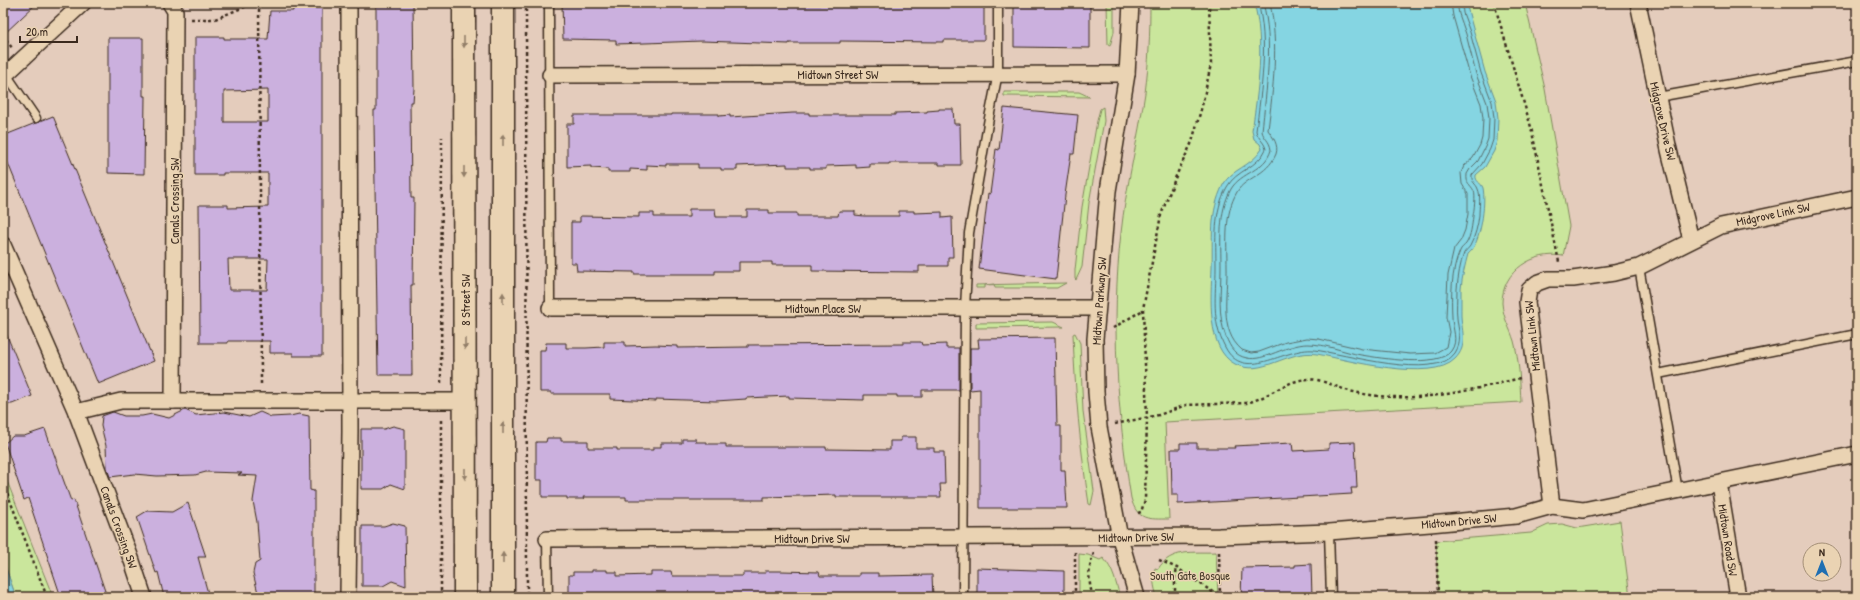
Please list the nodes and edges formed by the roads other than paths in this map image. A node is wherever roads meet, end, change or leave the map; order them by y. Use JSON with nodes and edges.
{"nodes":[{"id":1,"x":83,"y":3,"type":"edge"},
{"id":2,"x":170,"y":3,"type":"edge"},
{"id":3,"x":349,"y":3,"type":"edge"},
{"id":4,"x":464,"y":3,"type":"edge"},
{"id":5,"x":503,"y":3,"type":"edge"},
{"id":6,"x":549,"y":3,"type":"edge"},
{"id":7,"x":998,"y":3,"type":"edge"},
{"id":8,"x":1131,"y":3,"type":"edge"},
{"id":9,"x":1638,"y":3,"type":"edge"},
{"id":10,"x":1857,"y":61,"type":"edge"},
{"id":11,"x":998,"y":73,"type":"junction"},
{"id":12,"x":1127,"y":74,"type":"junction"},
{"id":13,"x":550,"y":75,"type":"junction"},
{"id":14,"x":4,"y":76,"type":"edge"},
{"id":15,"x":1658,"y":97,"type":"junction"},
{"id":16,"x":36,"y":118,"type":"dead end"},
{"id":17,"x":1857,"y":197,"type":"edge"},
{"id":18,"x":1691,"y":240,"type":"junction"},
{"id":19,"x":3,"y":245,"type":"edge"},
{"id":20,"x":1639,"y":267,"type":"junction"},
{"id":21,"x":550,"y":308,"type":"joint"},
{"id":22,"x":965,"y":308,"type":"junction"},
{"id":23,"x":1097,"y":308,"type":"junction"},
{"id":24,"x":1857,"y":334,"type":"edge"},
{"id":25,"x":1658,"y":374,"type":"junction"},
{"id":26,"x":173,"y":401,"type":"junction"},
{"id":27,"x":350,"y":401,"type":"junction"},
{"id":28,"x":465,"y":401,"type":"junction"},
{"id":29,"x":76,"y":412,"type":"junction"},
{"id":30,"x":1857,"y":454,"type":"edge"},
{"id":31,"x":1719,"y":483,"type":"junction"},
{"id":32,"x":1678,"y":491,"type":"junction"},
{"id":33,"x":1552,"y":506,"type":"junction"},
{"id":34,"x":1329,"y":532,"type":"junction"},
{"id":35,"x":963,"y":538,"type":"junction"},
{"id":36,"x":1120,"y":538,"type":"junction"},
{"id":37,"x":547,"y":539,"type":"joint"},
{"id":38,"x":144,"y":597,"type":"edge"},
{"id":39,"x":348,"y":597,"type":"edge"},
{"id":40,"x":465,"y":597,"type":"edge"},
{"id":41,"x":503,"y":597,"type":"edge"},
{"id":42,"x":548,"y":597,"type":"edge"},
{"id":43,"x":963,"y":597,"type":"edge"},
{"id":44,"x":1137,"y":597,"type":"edge"},
{"id":45,"x":1331,"y":597,"type":"edge"},
{"id":46,"x":1738,"y":597,"type":"edge"}],
"edges":[{"from":1,"to":14,"type":"street"},
{"from":2,"to":26,"type":"street","name":"Canals Crossing SW"},
{"from":3,"to":27,"type":"street"},
{"from":4,"to":28,"type":"main road","name":"8 Street SW","one_way":true},
{"from":41,"to":5,"type":"main road","one_way":true},
{"from":6,"to":13,"type":"lane"},
{"from":7,"to":11,"type":"lane"},
{"from":8,"to":12,"type":"street","name":"Midtown Parkway SW"},
{"from":9,"to":15,"type":"street","name":"Midgrove Drive SW"},
{"from":10,"to":15,"type":"lane"},
{"from":11,"to":12,"type":"street","name":"Midtown Street SW"},
{"from":11,"to":13,"type":"street","name":"Midtown Street SW"},
{"from":11,"to":22,"type":"lane"},
{"from":12,"to":23,"type":"street","name":"Midtown Parkway SW"},
{"from":13,"to":21,"type":"lane"},
{"from":14,"to":16,"type":"lane"},
{"from":15,"to":18,"type":"street","name":"Midgrove Drive SW"},
{"from":17,"to":18,"type":"street","name":"Midgrove Link SW"},
{"from":18,"to":20,"type":"street","name":"Midtown Link SW"},
{"from":19,"to":29,"type":"street","name":"Canals Crossing SW"},
{"from":20,"to":25,"type":"lane"},
{"from":20,"to":33,"type":"street","name":"Midtown Link SW"},
{"from":21,"to":22,"type":"street","name":"Midtown Place SW"},
{"from":22,"to":23,"type":"street","name":"Midtown Place SW"},
{"from":22,"to":35,"type":"lane"},
{"from":23,"to":36,"type":"street","name":"Midtown Parkway SW"},
{"from":24,"to":25,"type":"lane"},
{"from":25,"to":32,"type":"lane"},
{"from":26,"to":27,"type":"street"},
{"from":26,"to":29,"type":"street"},
{"from":27,"to":28,"type":"street"},
{"from":27,"to":39,"type":"street"},
{"from":28,"to":40,"type":"main road","name":"8 Street SW","one_way":true},
{"from":29,"to":38,"type":"street","name":"Canals Crossing SW"},
{"from":30,"to":31,"type":"street","name":"Midtown Drive SW"},
{"from":31,"to":32,"type":"street","name":"Midtown Drive SW"},
{"from":31,"to":46,"type":"street","name":"Midtown Road SW"},
{"from":32,"to":33,"type":"street","name":"Midtown Drive SW"},
{"from":33,"to":34,"type":"street","name":"Midtown Drive SW"},
{"from":34,"to":36,"type":"street","name":"Midtown Drive SW"},
{"from":34,"to":45,"type":"lane"},
{"from":35,"to":36,"type":"street","name":"Midtown Drive SW"},
{"from":35,"to":37,"type":"street","name":"Midtown Drive SW"},
{"from":35,"to":43,"type":"lane"},
{"from":36,"to":44,"type":"street","name":"Midtown Parkway SW"},
{"from":37,"to":42,"type":"lane"}]}
